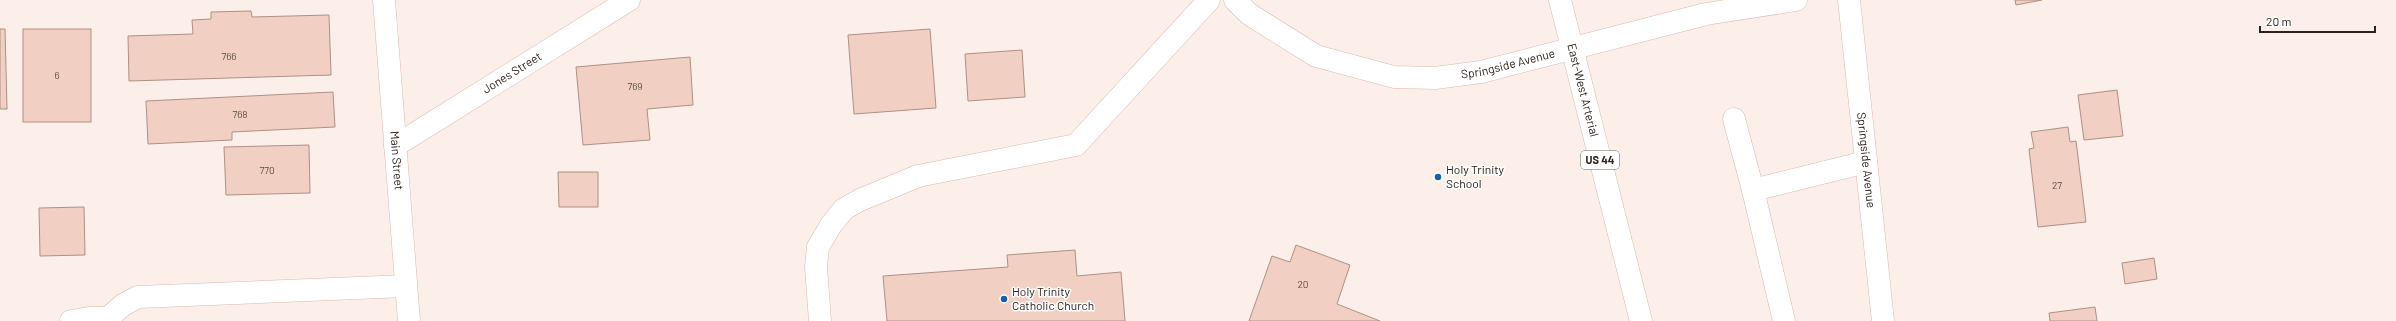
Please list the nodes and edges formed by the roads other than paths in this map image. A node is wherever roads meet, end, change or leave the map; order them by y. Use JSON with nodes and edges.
{"nodes":[{"id":1,"x":384,"y":0,"type":"edge"},
{"id":2,"x":629,"y":0,"type":"edge"},
{"id":3,"x":1209,"y":0,"type":"edge"},
{"id":4,"x":1235,"y":0,"type":"edge"},
{"id":5,"x":1560,"y":0,"type":"edge"},
{"id":6,"x":1796,"y":0,"type":"edge"},
{"id":7,"x":1849,"y":0,"type":"edge"},
{"id":8,"x":1572,"y":48,"type":"junction"},
{"id":9,"x":1734,"y":119,"type":"dead end"},
{"id":10,"x":395,"y":146,"type":"junction"},
{"id":11,"x":1866,"y":162,"type":"junction"},
{"id":12,"x":1752,"y":190,"type":"junction"},
{"id":13,"x":406,"y":286,"type":"junction"},
{"id":14,"x":108,"y":320,"type":"edge"},
{"id":15,"x":71,"y":321,"type":"edge"},
{"id":16,"x":409,"y":321,"type":"edge"},
{"id":17,"x":820,"y":321,"type":"edge"},
{"id":18,"x":1641,"y":321,"type":"edge"},
{"id":19,"x":1784,"y":321,"type":"edge"},
{"id":20,"x":1883,"y":321,"type":"edge"}],
"edges":[{"from":1,"to":10,"type":"main road","name":"Main Street"},
{"from":2,"to":10,"type":"main road","name":"Jones Street"},
{"from":3,"to":17,"type":"main road"},
{"from":4,"to":8,"type":"main road","name":"Springside Avenue"},
{"from":5,"to":8,"type":"main road","name":"East-West Arterial","number":"US 44"},
{"from":6,"to":8,"type":"main road","name":"Springside Avenue"},
{"from":7,"to":11,"type":"main road","name":"Springside Avenue"},
{"from":8,"to":18,"type":"main road","name":"East-West Arterial","number":"US 44"},
{"from":9,"to":12,"type":"main road"},
{"from":10,"to":13,"type":"main road","name":"Main Street"},
{"from":11,"to":12,"type":"main road"},
{"from":11,"to":20,"type":"main road","name":"Springside Avenue"},
{"from":12,"to":19,"type":"main road"},
{"from":13,"to":14,"type":"main road"},
{"from":13,"to":16,"type":"main road","name":"Main Street"},
{"from":14,"to":15,"type":"main road"}]}
